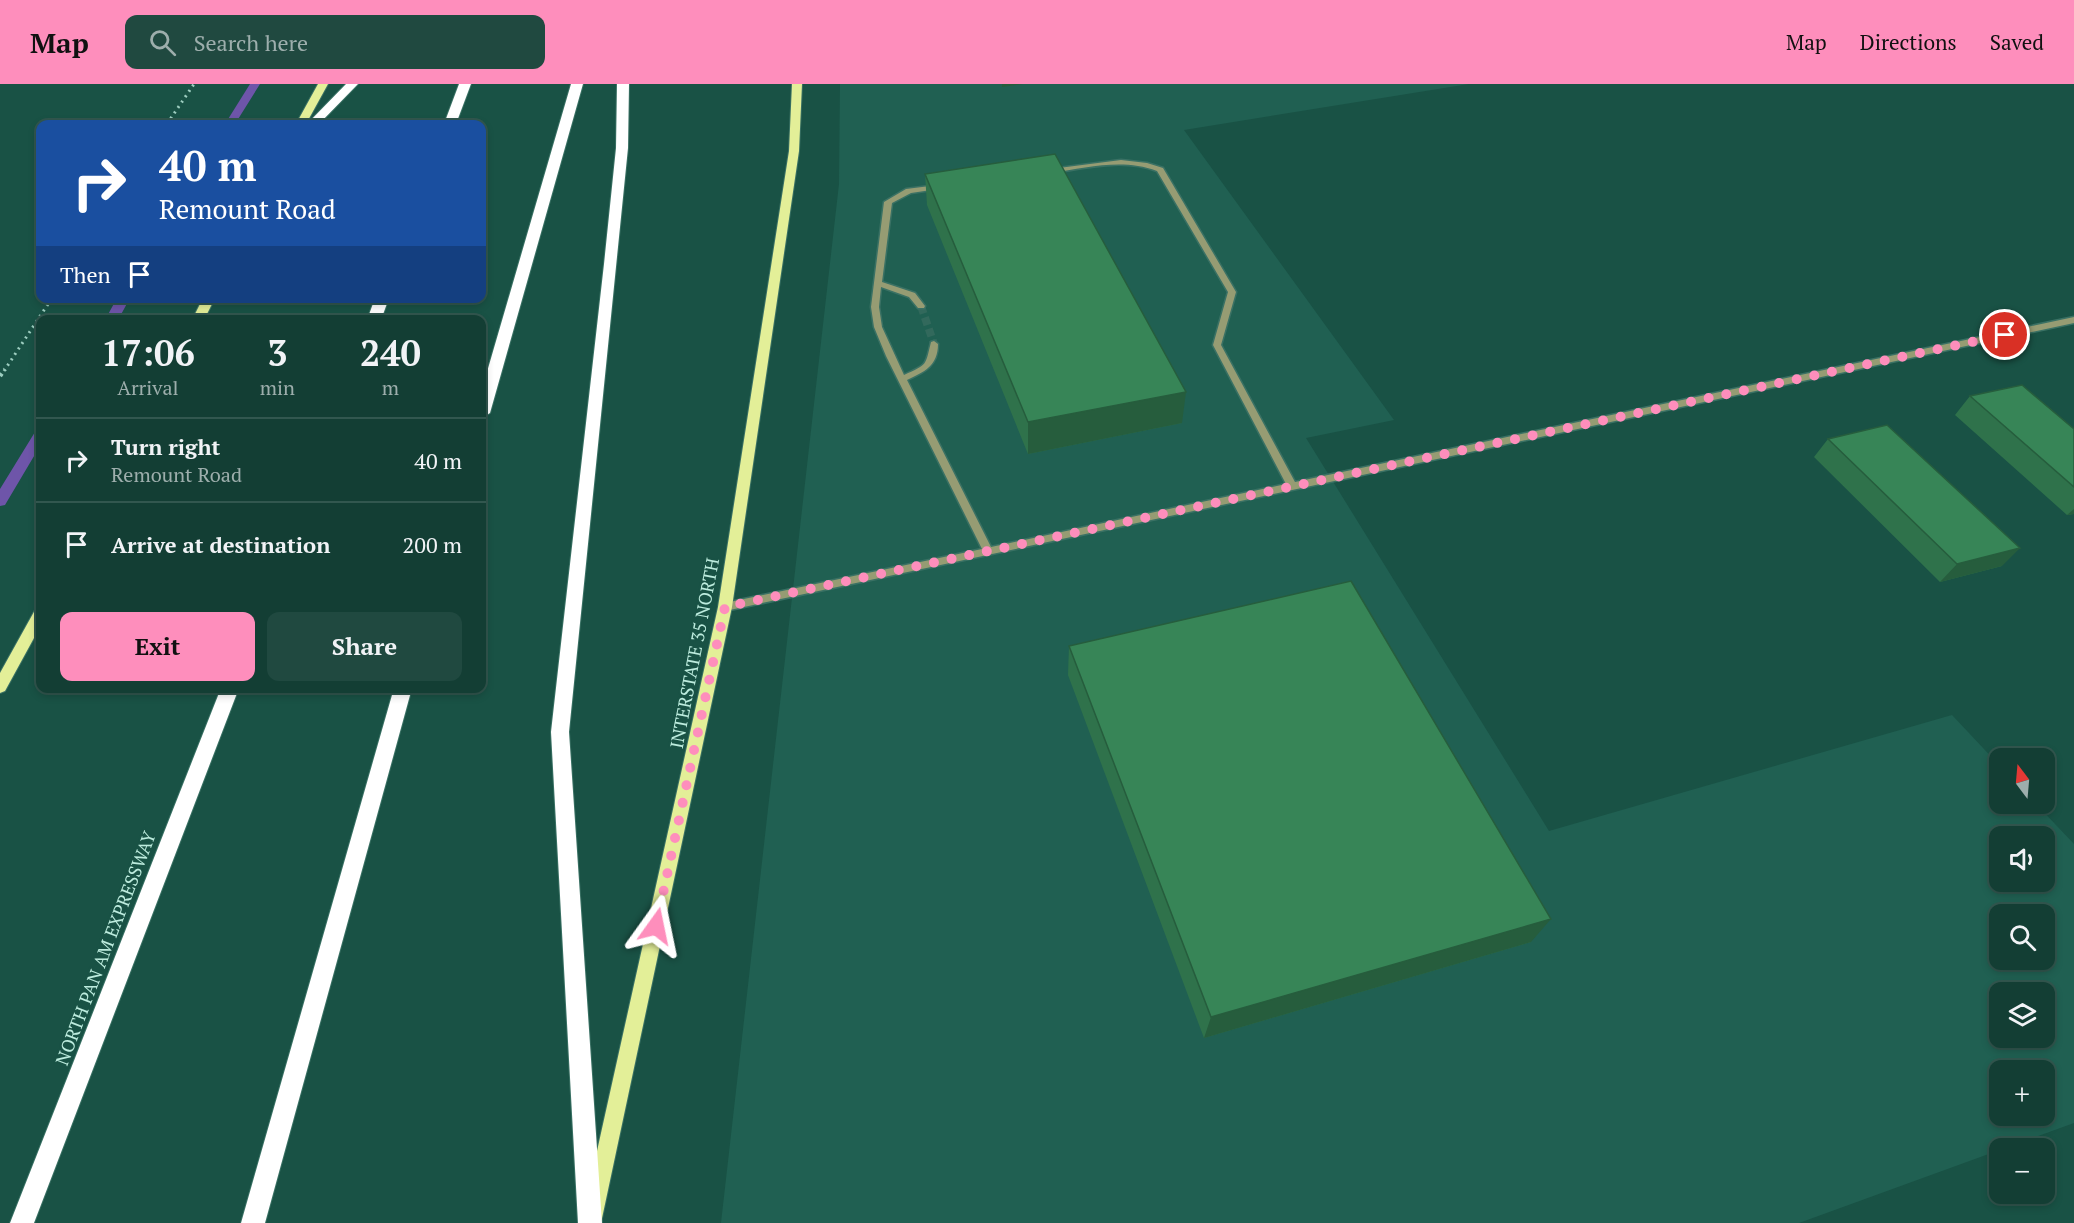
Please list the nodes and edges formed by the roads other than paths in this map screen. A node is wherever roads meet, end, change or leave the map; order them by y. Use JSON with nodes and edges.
{"nodes":[{"id":1,"x":323,"y":84,"type":"edge"},
{"id":2,"x":352,"y":84,"type":"edge"},
{"id":3,"x":465,"y":84,"type":"edge"},
{"id":4,"x":577,"y":84,"type":"edge"},
{"id":5,"x":623,"y":84,"type":"edge"},
{"id":6,"x":796,"y":84,"type":"edge"},
{"id":7,"x":303,"y":120,"type":"edge"},
{"id":8,"x":317,"y":120,"type":"edge"},
{"id":9,"x":452,"y":120,"type":"edge"},
{"id":10,"x":1037,"y":173,"type":"edge"},
{"id":11,"x":944,"y":186,"type":"edge"},
{"id":12,"x":878,"y":283,"type":"junction"},
{"id":13,"x":921,"y":306,"type":"tunnel mouth"},
{"id":14,"x":2074,"y":320,"type":"edge"},
{"id":15,"x":934,"y":344,"type":"tunnel mouth"},
{"id":16,"x":902,"y":379,"type":"junction"},
{"id":17,"x":486,"y":399,"type":"edge"},
{"id":18,"x":1292,"y":486,"type":"junction"},
{"id":19,"x":988,"y":551,"type":"junction"},
{"id":20,"x":725,"y":607,"type":"junction"},
{"id":21,"x":36,"y":621,"type":"edge"},
{"id":22,"x":0,"y":687,"type":"edge"},
{"id":23,"x":228,"y":693,"type":"edge"},
{"id":24,"x":402,"y":693,"type":"edge"},
{"id":25,"x":22,"y":1223,"type":"edge"},
{"id":26,"x":253,"y":1223,"type":"edge"},
{"id":27,"x":591,"y":1223,"type":"edge"}],
"edges":[{"from":1,"to":7,"type":"main road"},
{"from":2,"to":8,"type":"highway"},
{"from":3,"to":9,"type":"highway"},
{"from":4,"to":17,"type":"highway"},
{"from":5,"to":27,"type":"highway"},
{"from":6,"to":20,"type":"main road","name":"INTERSTATE 35 NORTH"},
{"from":10,"to":18,"type":"street"},
{"from":11,"to":12,"type":"street"},
{"from":12,"to":13,"type":"street"},
{"from":12,"to":16,"type":"street"},
{"from":14,"to":18,"type":"street"},
{"from":15,"to":16,"type":"street"},
{"from":16,"to":19,"type":"street"},
{"from":18,"to":19,"type":"street"},
{"from":19,"to":20,"type":"street"},
{"from":20,"to":27,"type":"main road","name":"INTERSTATE 35 NORTH"},
{"from":21,"to":22,"type":"main road"},
{"from":23,"to":25,"type":"highway","name":"NORTH PAN AM EXPRESSWAY"},
{"from":24,"to":26,"type":"highway"}]}
